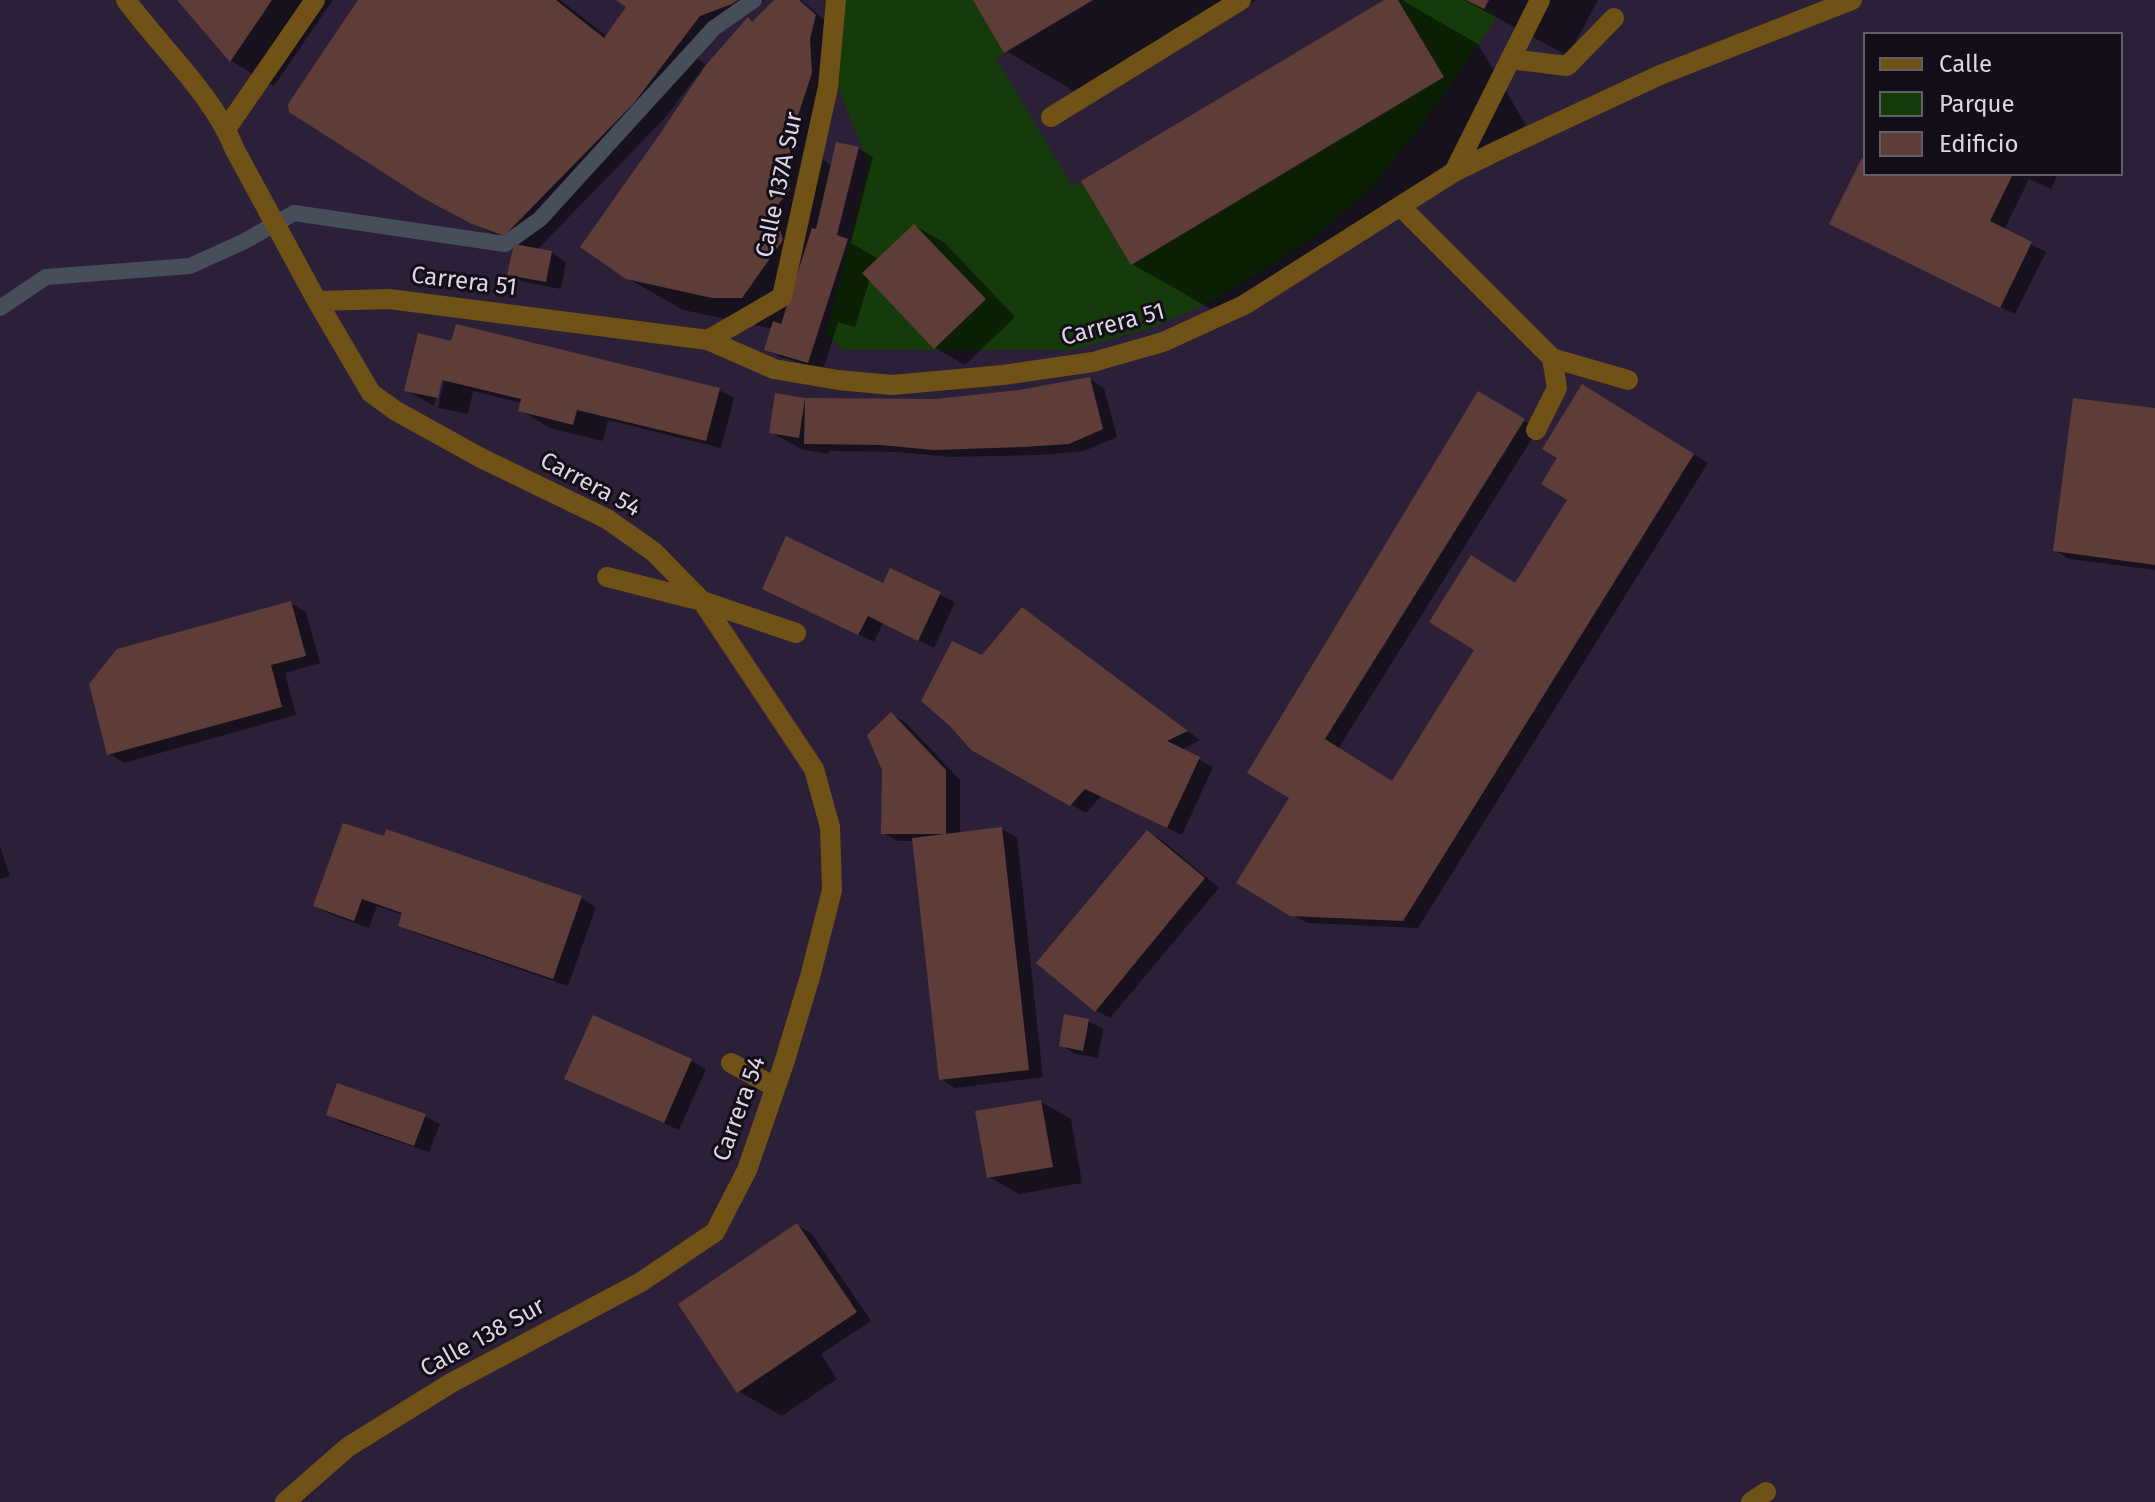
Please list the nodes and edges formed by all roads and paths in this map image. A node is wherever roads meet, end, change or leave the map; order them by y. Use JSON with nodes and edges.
{"nodes":[{"id":1,"x":126,"y":0,"type":"edge"},
{"id":2,"x":315,"y":0,"type":"edge"},
{"id":3,"x":836,"y":0,"type":"edge"},
{"id":4,"x":1241,"y":0,"type":"edge"},
{"id":5,"x":1540,"y":0,"type":"edge"},
{"id":6,"x":1852,"y":0,"type":"edge"},
{"id":7,"x":1614,"y":18,"type":"dead end"},
{"id":8,"x":1510,"y":59,"type":"junction"},
{"id":9,"x":1051,"y":117,"type":"dead end"},
{"id":10,"x":226,"y":129,"type":"junction"},
{"id":11,"x":1454,"y":172,"type":"junction"},
{"id":12,"x":1400,"y":206,"type":"junction"},
{"id":13,"x":317,"y":301,"type":"junction"},
{"id":14,"x":708,"y":340,"type":"junction"},
{"id":15,"x":1552,"y":358,"type":"junction"},
{"id":16,"x":1628,"y":380,"type":"dead end"},
{"id":17,"x":1536,"y":430,"type":"dead end"},
{"id":18,"x":607,"y":577,"type":"dead end"},
{"id":19,"x":702,"y":601,"type":"junction"},
{"id":20,"x":796,"y":633,"type":"dead end"},
{"id":21,"x":731,"y":1063,"type":"dead end"},
{"id":22,"x":775,"y":1087,"type":"junction"},
{"id":23,"x":715,"y":1232,"type":"joint"},
{"id":24,"x":285,"y":1502,"type":"edge"}],
"edges":[{"from":1,"to":10,"type":"street","name":"Carrera 54"},
{"from":2,"to":10,"type":"street"},
{"from":3,"to":14,"type":"street","name":"Calle 137A Sur"},
{"from":4,"to":9,"type":"street"},
{"from":5,"to":8,"type":"street"},
{"from":6,"to":11,"type":"street","name":"Carrera 51"},
{"from":7,"to":8,"type":"street"},
{"from":8,"to":11,"type":"street"},
{"from":10,"to":13,"type":"street","name":"Carrera 54"},
{"from":11,"to":12,"type":"street","name":"Carrera 51"},
{"from":12,"to":14,"type":"street","name":"Carrera 51"},
{"from":12,"to":15,"type":"street"},
{"from":13,"to":14,"type":"street","name":"Carrera 51"},
{"from":13,"to":19,"type":"street","name":"Carrera 54"},
{"from":15,"to":16,"type":"street"},
{"from":15,"to":17,"type":"street"},
{"from":18,"to":19,"type":"street"},
{"from":19,"to":20,"type":"street"},
{"from":19,"to":22,"type":"street","name":"Carrera 54"},
{"from":21,"to":22,"type":"street"},
{"from":22,"to":23,"type":"street","name":"Carrera 54"},
{"from":23,"to":24,"type":"street","name":"Calle 138 Sur"}]}
